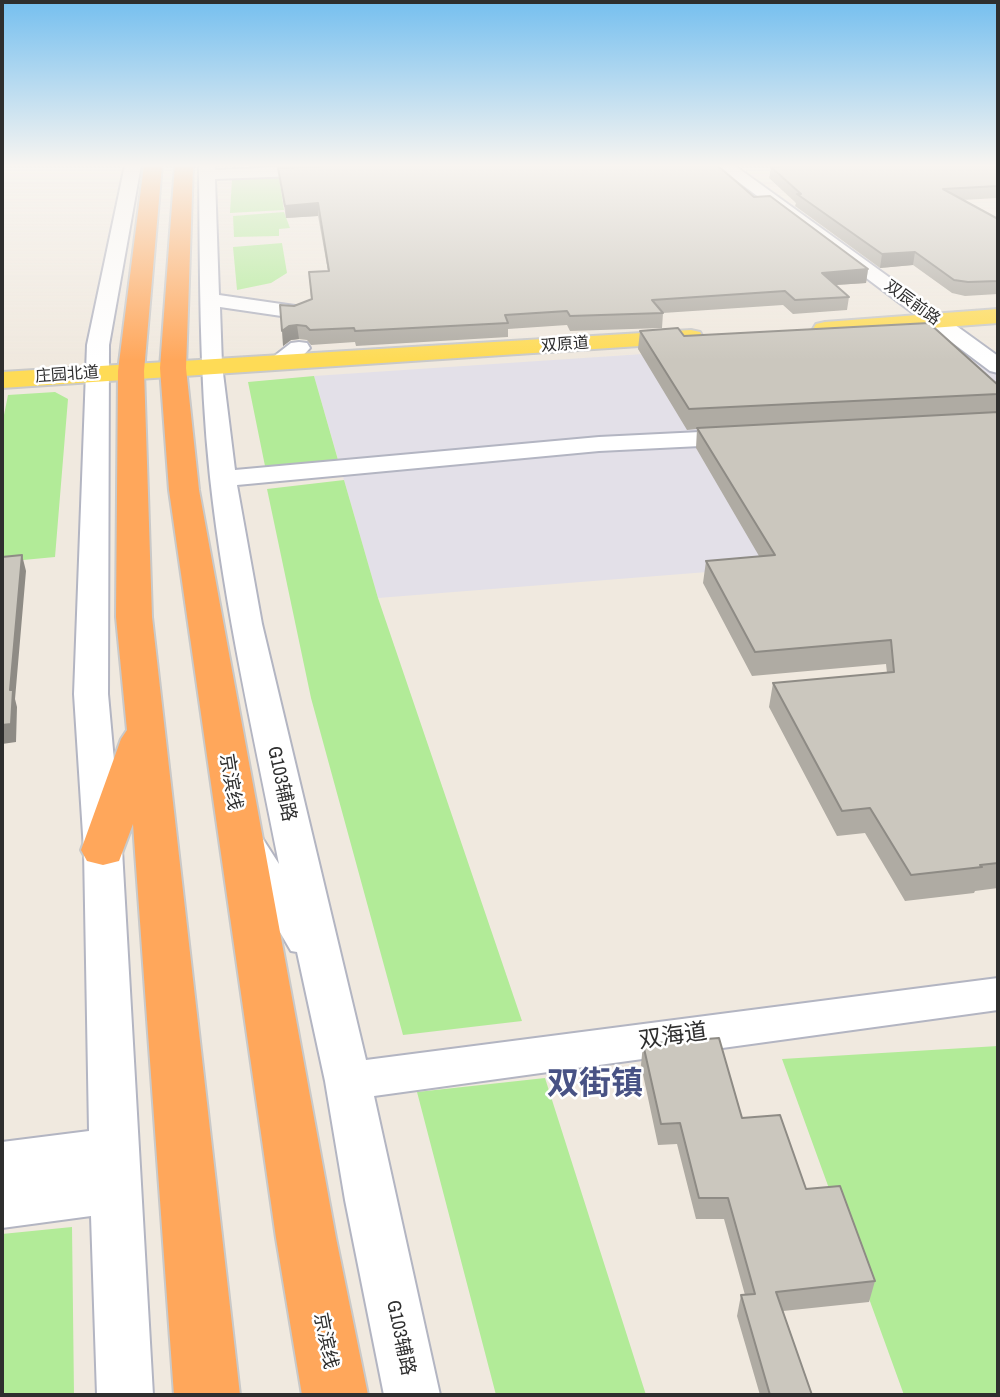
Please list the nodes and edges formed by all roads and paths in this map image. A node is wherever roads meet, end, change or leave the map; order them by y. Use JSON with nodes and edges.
{"nodes":[{"id":1,"x":120,"y":230,"type":"edge"},
{"id":2,"x":141,"y":230,"type":"edge"},
{"id":3,"x":192,"y":230,"type":"edge"},
{"id":4,"x":204,"y":230,"type":"edge"},
{"id":5,"x":813,"y":230,"type":"edge"},
{"id":6,"x":209,"y":300,"type":"junction"},
{"id":7,"x":295,"y":312,"type":"edge"},
{"id":8,"x":998,"y":316,"type":"edge"},
{"id":9,"x":938,"y":322,"type":"junction"},
{"id":10,"x":802,"y":330,"type":"edge"},
{"id":11,"x":720,"y":335,"type":"edge"},
{"id":12,"x":211,"y":365,"type":"junction"},
{"id":13,"x":998,"y":366,"type":"edge"},
{"id":14,"x":173,"y":368,"type":"junction"},
{"id":15,"x":114,"y":372,"type":"junction"},
{"id":16,"x":2,"y":380,"type":"edge"},
{"id":17,"x":764,"y":435,"type":"edge"},
{"id":18,"x":223,"y":479,"type":"junction"},
{"id":19,"x":146,"y":724,"type":"junction"},
{"id":20,"x":237,"y":827,"type":"junction"},
{"id":21,"x":103,"y":850,"type":"junction"},
{"id":22,"x":320,"y":963,"type":"junction"},
{"id":23,"x":998,"y":994,"type":"edge"},
{"id":24,"x":348,"y":1081,"type":"junction"},
{"id":25,"x":2,"y":1163,"type":"edge"},
{"id":26,"x":114,"y":1170,"type":"junction"},
{"id":27,"x":2,"y":1206,"type":"edge"},
{"id":28,"x":125,"y":1395,"type":"edge"},
{"id":29,"x":207,"y":1395,"type":"edge"},
{"id":30,"x":335,"y":1395,"type":"edge"},
{"id":31,"x":412,"y":1395,"type":"edge"}],
"edges":[{"from":1,"to":15,"type":"street"},
{"from":2,"to":15,"type":"highway"},
{"from":3,"to":14,"type":"highway","name":"京滨线"},
{"from":4,"to":6,"type":"street","name":"G103辅路"},
{"from":5,"to":9,"type":"street","name":"双辰前路"},
{"from":6,"to":7,"type":"street"},
{"from":6,"to":12,"type":"street","name":"G103辅路"},
{"from":8,"to":9,"type":"main road"},
{"from":9,"to":10,"type":"main road"},
{"from":9,"to":13,"type":"street","name":"双辰前路"},
{"from":11,"to":12,"type":"main road","name":"双原道"},
{"from":12,"to":14,"type":"main road","name":"双原道"},
{"from":12,"to":18,"type":"street","name":"G103辅路"},
{"from":14,"to":15,"type":"main road","name":"双原道"},
{"from":14,"to":20,"type":"highway","name":"京滨线"},
{"from":15,"to":16,"type":"main road","name":"庄园北道"},
{"from":15,"to":19,"type":"highway"},
{"from":15,"to":21,"type":"street"},
{"from":17,"to":18,"type":"street"},
{"from":18,"to":22,"type":"street","name":"G103辅路"},
{"from":19,"to":21,"type":"highway"},
{"from":19,"to":29,"type":"highway"},
{"from":20,"to":22,"type":"street"},
{"from":20,"to":30,"type":"highway","name":"京滨线"},
{"from":21,"to":26,"type":"street"},
{"from":22,"to":24,"type":"street","name":"G103辅路"},
{"from":23,"to":24,"type":"street","name":"双海道"},
{"from":24,"to":31,"type":"street","name":"G103辅路"},
{"from":25,"to":26,"type":"street"},
{"from":26,"to":27,"type":"street"},
{"from":26,"to":28,"type":"street"}]}
